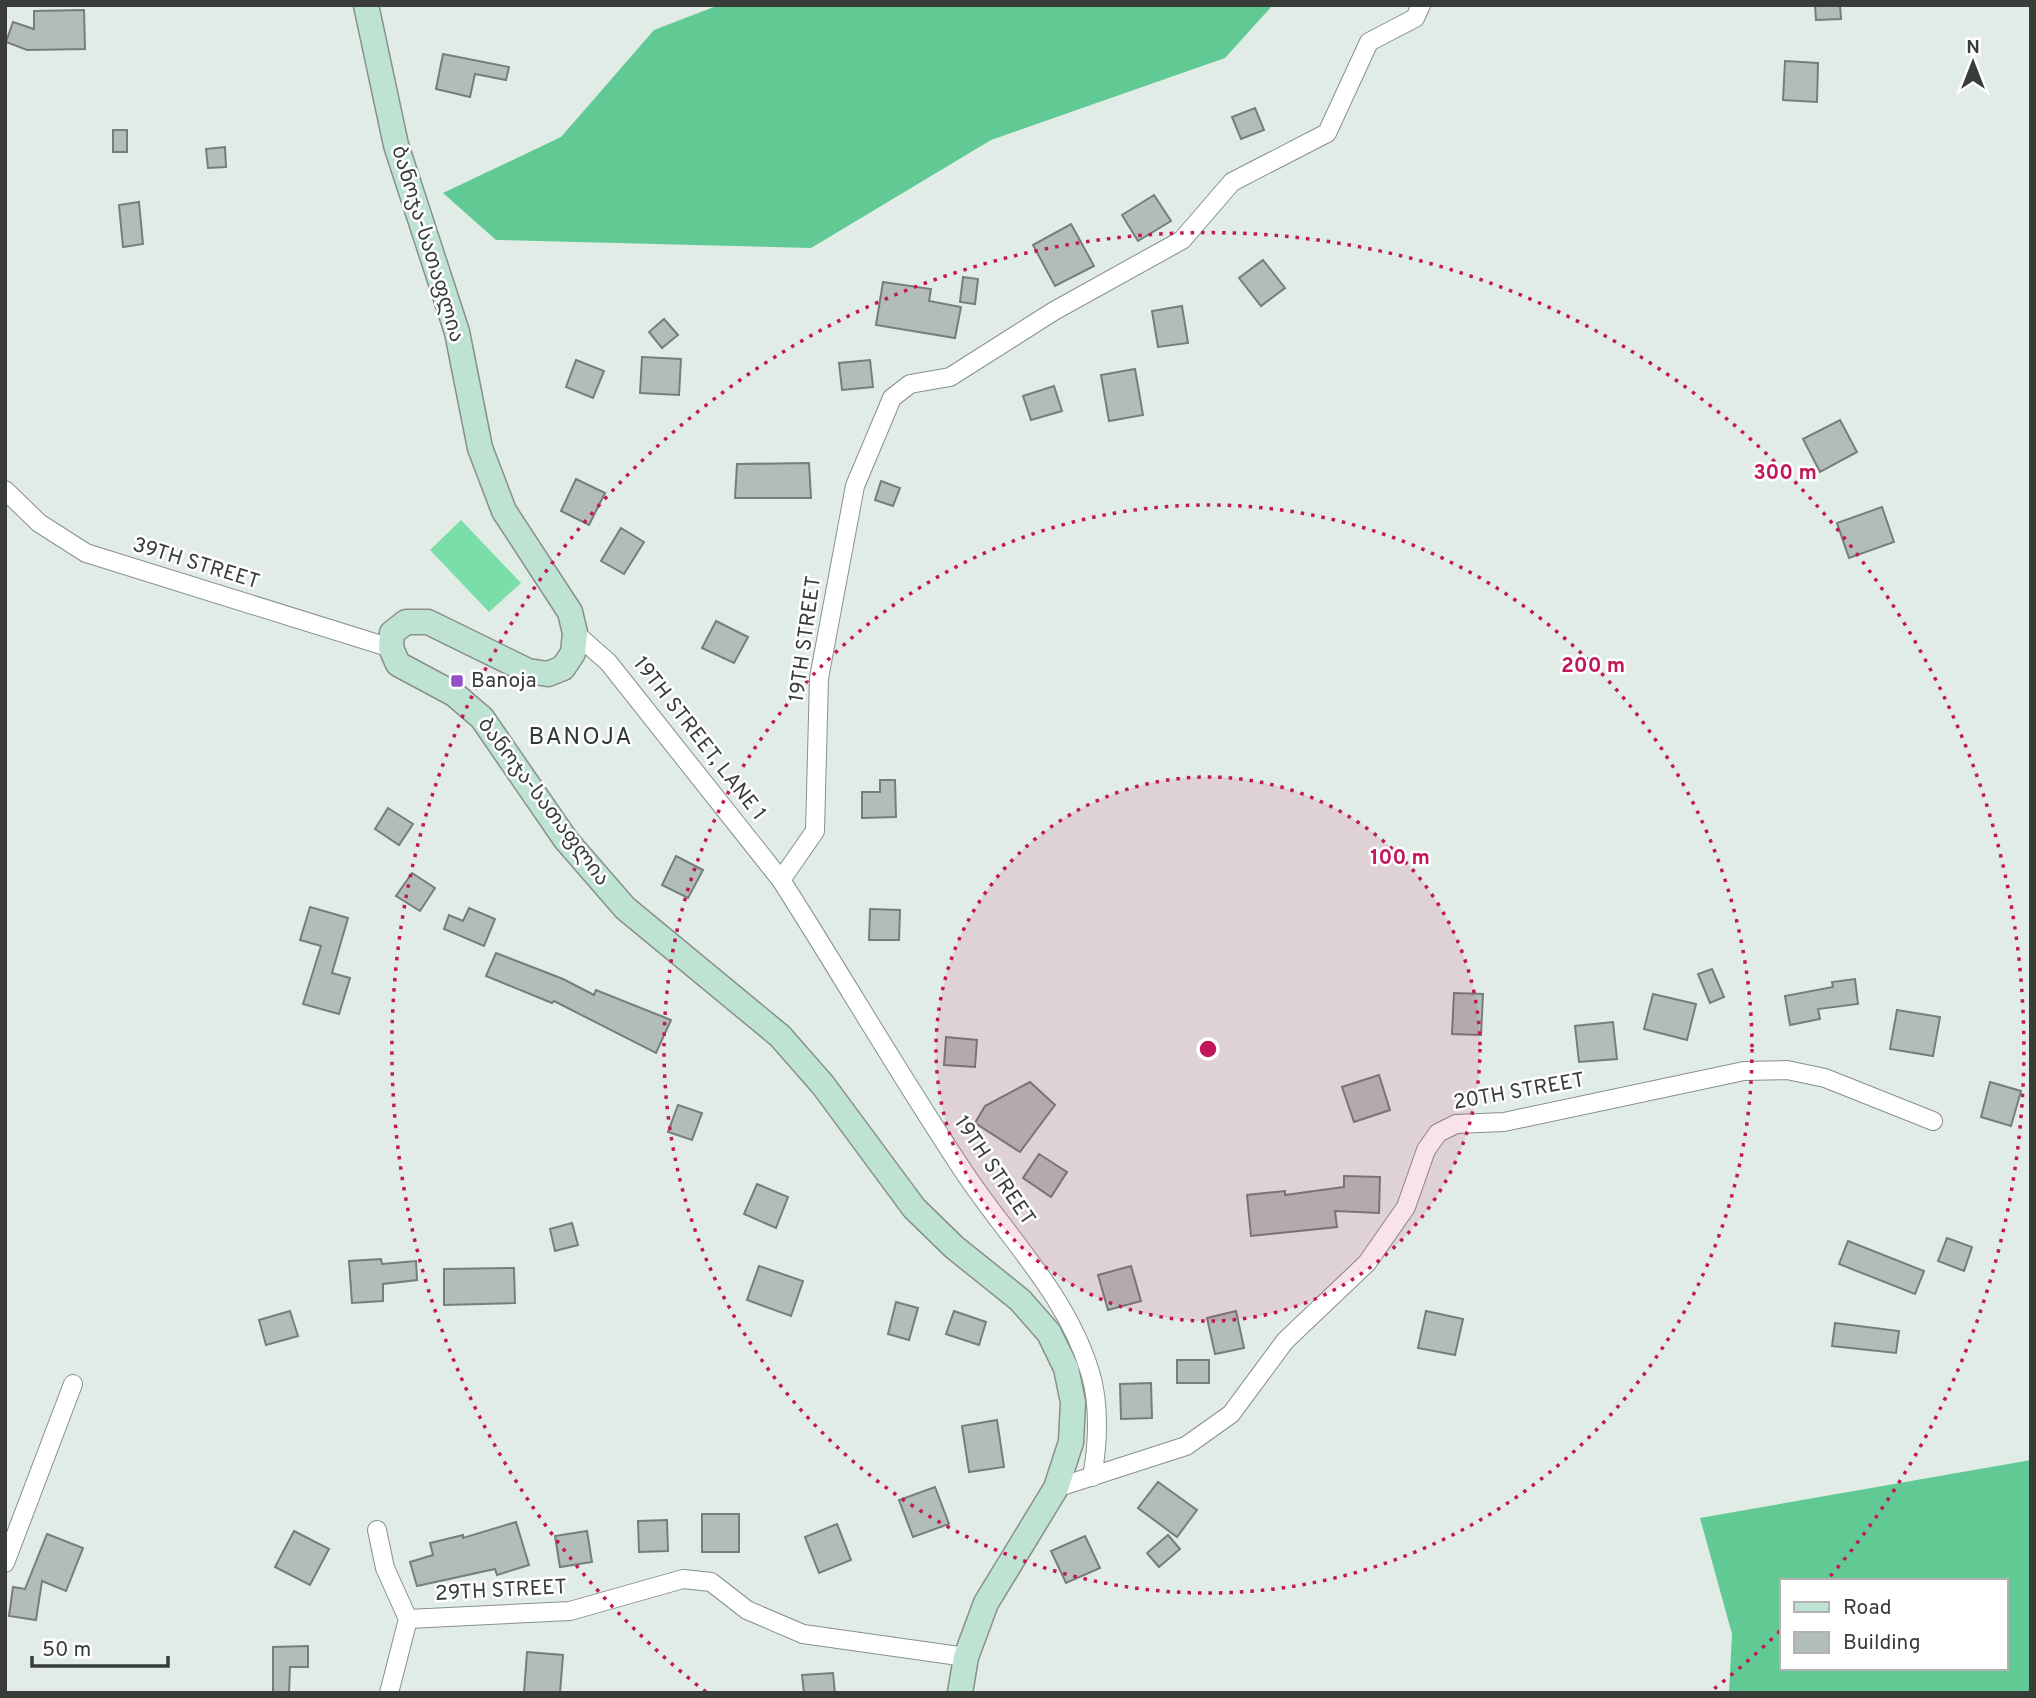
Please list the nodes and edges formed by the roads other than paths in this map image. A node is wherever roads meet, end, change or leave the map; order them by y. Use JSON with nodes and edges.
{"nodes":[{"id":1,"x":366,"y":5,"type":"edge"},
{"id":2,"x":1421,"y":5,"type":"edge"},
{"id":3,"x":5,"y":490,"type":"edge"},
{"id":4,"x":575,"y":633,"type":"junction"},
{"id":5,"x":391,"y":648,"type":"junction"},
{"id":6,"x":781,"y":880,"type":"junction"},
{"id":7,"x":1933,"y":1121,"type":"dead end"},
{"id":8,"x":73,"y":1384,"type":"dead end"},
{"id":9,"x":1092,"y":1477,"type":"junction"},
{"id":10,"x":1056,"y":1488,"type":"junction"},
{"id":11,"x":377,"y":1530,"type":"dead end"},
{"id":12,"x":5,"y":1563,"type":"edge"},
{"id":13,"x":408,"y":1619,"type":"junction"},
{"id":14,"x":966,"y":1657,"type":"junction"},
{"id":15,"x":389,"y":1693,"type":"edge"},
{"id":16,"x":960,"y":1693,"type":"edge"}],
"edges":[{"from":1,"to":4,"type":"street","name":"ბანოჯა-სათაფლია"},
{"from":2,"to":6,"type":"street","name":"19TH STREET"},
{"from":3,"to":5,"type":"street","name":"39TH STREET"},
{"from":4,"to":5,"type":"street"},
{"from":4,"to":6,"type":"street","name":"19TH STREET, LANE 1"},
{"from":5,"to":10,"type":"street","name":"ბანოჯა-სათაფლია"},
{"from":6,"to":9,"type":"street","name":"19TH STREET"},
{"from":7,"to":9,"type":"street","name":"20TH STREET"},
{"from":8,"to":12,"type":"street"},
{"from":9,"to":10,"type":"street","name":"20TH STREET"},
{"from":10,"to":14,"type":"street","name":"ბანოჯა-სათაფლია"},
{"from":11,"to":13,"type":"street","name":"29TH STREET"},
{"from":13,"to":14,"type":"street","name":"29TH STREET"},
{"from":13,"to":15,"type":"street"},
{"from":14,"to":16,"type":"street","name":"ბანოჯა-სათაფლია"}]}
